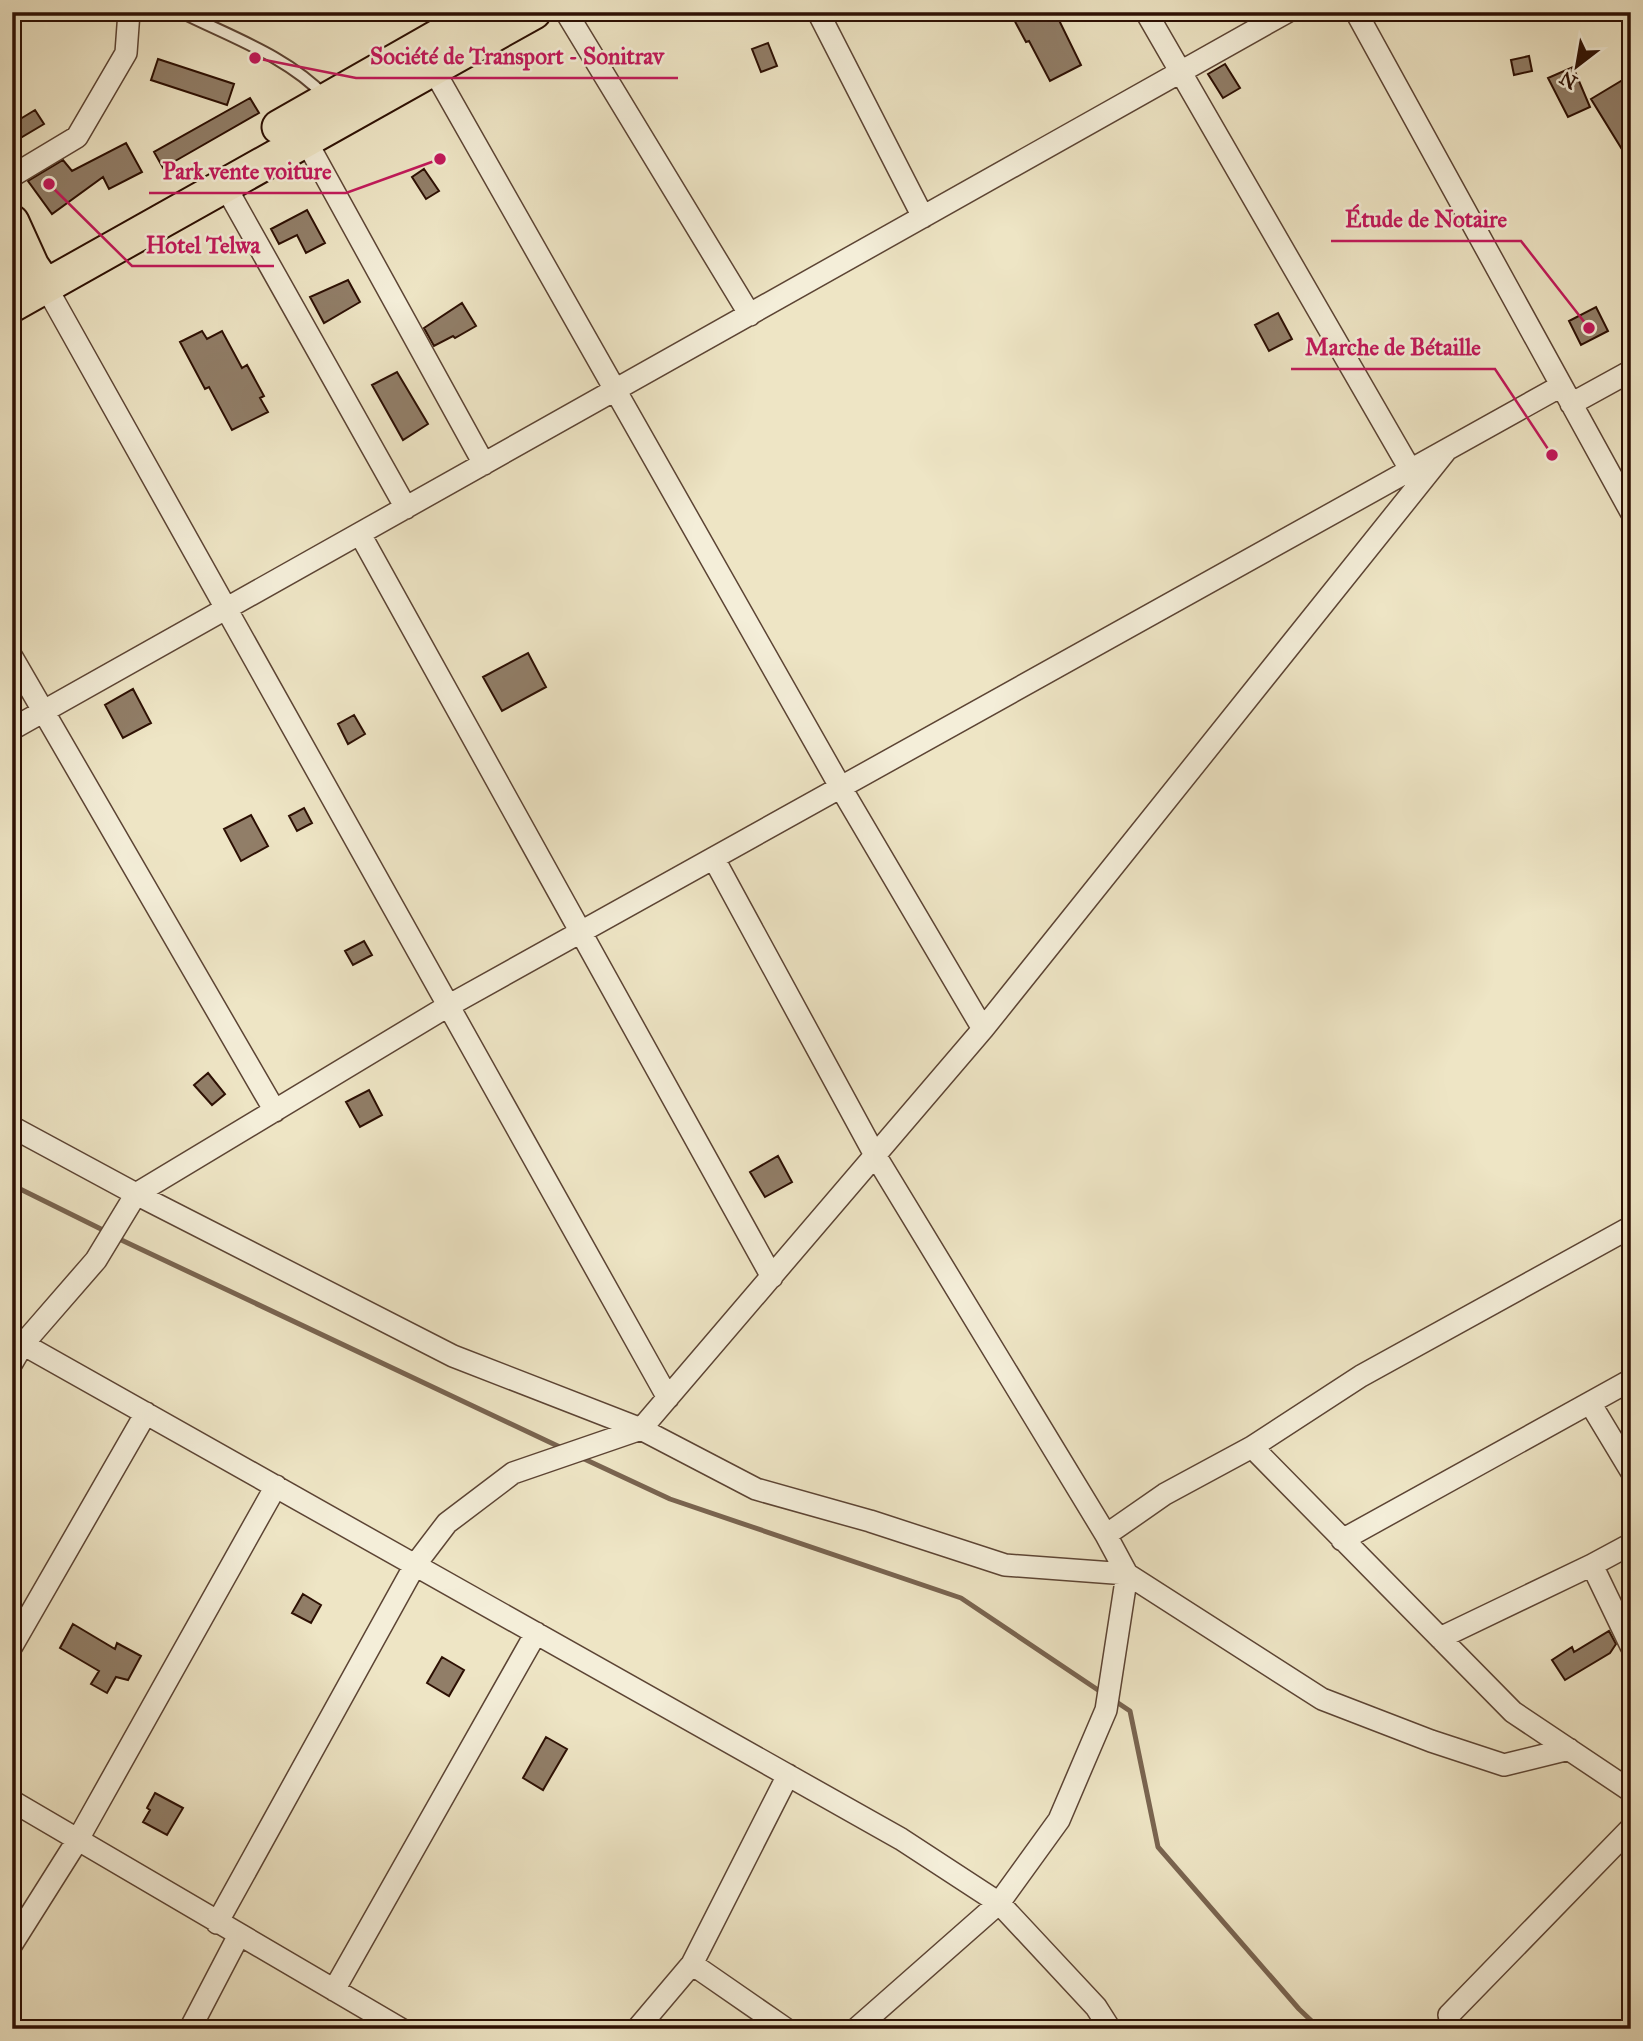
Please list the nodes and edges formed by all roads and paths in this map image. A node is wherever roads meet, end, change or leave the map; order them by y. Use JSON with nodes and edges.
{"nodes":[{"id":1,"x":129,"y":12,"type":"edge"},
{"id":2,"x":181,"y":12,"type":"edge"},
{"id":3,"x":481,"y":12,"type":"edge"},
{"id":4,"x":534,"y":12,"type":"edge"},
{"id":5,"x":566,"y":12,"type":"edge"},
{"id":6,"x":818,"y":12,"type":"edge"},
{"id":7,"x":1146,"y":12,"type":"edge"},
{"id":8,"x":1287,"y":12,"type":"edge"},
{"id":9,"x":1356,"y":12,"type":"edge"},
{"id":10,"x":432,"y":68,"type":"junction"},
{"id":11,"x":1179,"y":72,"type":"junction"},
{"id":12,"x":335,"y":109,"type":"junction"},
{"id":13,"x":305,"y":139,"type":"junction"},
{"id":14,"x":12,"y":176,"type":"edge"},
{"id":15,"x":224,"y":184,"type":"junction"},
{"id":16,"x":923,"y":217,"type":"junction"},
{"id":17,"x":12,"y":222,"type":"edge"},
{"id":18,"x":30,"y":276,"type":"edge"},
{"id":19,"x":12,"y":304,"type":"edge"},
{"id":20,"x":750,"y":314,"type":"junction"},
{"id":21,"x":1631,"y":371,"type":"edge"},
{"id":22,"x":617,"y":390,"type":"junction"},
{"id":23,"x":1566,"y":395,"type":"junction"},
{"id":24,"x":1445,"y":452,"type":"junction"},
{"id":25,"x":484,"y":464,"type":"junction"},
{"id":26,"x":1411,"y":471,"type":"junction"},
{"id":27,"x":405,"y":508,"type":"junction"},
{"id":28,"x":1631,"y":512,"type":"edge"},
{"id":29,"x":360,"y":534,"type":"junction"},
{"id":30,"x":226,"y":609,"type":"junction"},
{"id":31,"x":12,"y":657,"type":"edge"},
{"id":32,"x":44,"y":712,"type":"junction"},
{"id":33,"x":12,"y":729,"type":"edge"},
{"id":34,"x":841,"y":788,"type":"junction"},
{"id":35,"x":714,"y":859,"type":"junction"},
{"id":36,"x":581,"y":933,"type":"junction"},
{"id":37,"x":448,"y":1006,"type":"junction"},
{"id":38,"x":983,"y":1029,"type":"junction"},
{"id":39,"x":275,"y":1111,"type":"junction"},
{"id":40,"x":12,"y":1127,"type":"edge"},
{"id":41,"x":876,"y":1155,"type":"junction"},
{"id":42,"x":136,"y":1194,"type":"junction"},
{"id":43,"x":1631,"y":1227,"type":"edge"},
{"id":44,"x":772,"y":1277,"type":"junction"},
{"id":45,"x":18,"y":1341,"type":"edge"},
{"id":46,"x":12,"y":1363,"type":"edge"},
{"id":47,"x":1631,"y":1380,"type":"edge"},
{"id":48,"x":668,"y":1398,"type":"junction"},
{"id":49,"x":1590,"y":1403,"type":"junction"},
{"id":50,"x":146,"y":1413,"type":"junction"},
{"id":51,"x":641,"y":1429,"type":"junction"},
{"id":52,"x":1252,"y":1447,"type":"junction"},
{"id":53,"x":1631,"y":1471,"type":"edge"},
{"id":54,"x":276,"y":1486,"type":"junction"},
{"id":55,"x":1106,"y":1535,"type":"junction"},
{"id":56,"x":1342,"y":1540,"type":"junction"},
{"id":57,"x":1631,"y":1544,"type":"edge"},
{"id":58,"x":415,"y":1564,"type":"junction"},
{"id":59,"x":1592,"y":1565,"type":"junction"},
{"id":60,"x":1127,"y":1574,"type":"junction"},
{"id":61,"x":536,"y":1633,"type":"junction"},
{"id":62,"x":1440,"y":1638,"type":"junction"},
{"id":63,"x":12,"y":1646,"type":"edge"},
{"id":64,"x":1631,"y":1646,"type":"edge"},
{"id":65,"x":1569,"y":1749,"type":"junction"},
{"id":66,"x":788,"y":1775,"type":"junction"},
{"id":67,"x":1631,"y":1791,"type":"edge"},
{"id":68,"x":12,"y":1801,"type":"edge"},
{"id":69,"x":1631,"y":1828,"type":"edge"},
{"id":70,"x":77,"y":1841,"type":"junction"},
{"id":71,"x":999,"y":1903,"type":"junction"},
{"id":72,"x":217,"y":1923,"type":"junction"},
{"id":73,"x":239,"y":1935,"type":"junction"},
{"id":74,"x":12,"y":1944,"type":"edge"},
{"id":75,"x":692,"y":1964,"type":"junction"},
{"id":76,"x":334,"y":1990,"type":"junction"},
{"id":77,"x":1449,"y":2015,"type":"dead end"},
{"id":78,"x":190,"y":2029,"type":"edge"},
{"id":79,"x":401,"y":2029,"type":"edge"},
{"id":80,"x":637,"y":2029,"type":"edge"},
{"id":81,"x":786,"y":2029,"type":"edge"},
{"id":82,"x":856,"y":2029,"type":"edge"},
{"id":83,"x":1110,"y":2029,"type":"edge"}],
"edges":[{"from":1,"to":14,"type":"street"},
{"from":2,"to":12,"type":"lane"},
{"from":3,"to":12,"type":"main road"},
{"from":4,"to":10,"type":"main road"},
{"from":5,"to":20,"type":"street"},
{"from":6,"to":16,"type":"street"},
{"from":7,"to":11,"type":"street"},
{"from":8,"to":11,"type":"street"},
{"from":9,"to":23,"type":"street"},
{"from":10,"to":12,"type":"main road"},
{"from":10,"to":22,"type":"street"},
{"from":11,"to":16,"type":"street"},
{"from":11,"to":26,"type":"street"},
{"from":12,"to":13,"type":"main road"},
{"from":12,"to":18,"type":"main road"},
{"from":13,"to":15,"type":"main road"},
{"from":13,"to":25,"type":"street"},
{"from":15,"to":18,"type":"main road"},
{"from":15,"to":27,"type":"street"},
{"from":16,"to":20,"type":"street"},
{"from":17,"to":18,"type":"main road"},
{"from":18,"to":19,"type":"main road"},
{"from":18,"to":30,"type":"street"},
{"from":20,"to":22,"type":"street"},
{"from":21,"to":23,"type":"street"},
{"from":22,"to":25,"type":"street"},
{"from":22,"to":34,"type":"street"},
{"from":23,"to":24,"type":"street"},
{"from":23,"to":28,"type":"street"},
{"from":24,"to":26,"type":"street"},
{"from":24,"to":38,"type":"street"},
{"from":25,"to":27,"type":"street"},
{"from":26,"to":34,"type":"street"},
{"from":27,"to":29,"type":"street"},
{"from":29,"to":30,"type":"street"},
{"from":29,"to":36,"type":"street"},
{"from":30,"to":32,"type":"street"},
{"from":30,"to":37,"type":"street"},
{"from":31,"to":32,"type":"street"},
{"from":32,"to":33,"type":"street"},
{"from":32,"to":39,"type":"street"},
{"from":34,"to":35,"type":"street"},
{"from":34,"to":38,"type":"street"},
{"from":35,"to":36,"type":"street"},
{"from":35,"to":41,"type":"street"},
{"from":36,"to":37,"type":"street"},
{"from":36,"to":44,"type":"street"},
{"from":37,"to":39,"type":"street"},
{"from":37,"to":48,"type":"street"},
{"from":38,"to":41,"type":"street"},
{"from":39,"to":42,"type":"street"},
{"from":40,"to":42,"type":"street"},
{"from":41,"to":44,"type":"street"},
{"from":41,"to":55,"type":"street"},
{"from":42,"to":45,"type":"street"},
{"from":42,"to":51,"type":"street"},
{"from":43,"to":52,"type":"street"},
{"from":44,"to":48,"type":"street"},
{"from":45,"to":46,"type":"street"},
{"from":45,"to":50,"type":"street"},
{"from":47,"to":49,"type":"street"},
{"from":48,"to":51,"type":"street"},
{"from":49,"to":53,"type":"street"},
{"from":49,"to":56,"type":"street"},
{"from":50,"to":54,"type":"street"},
{"from":50,"to":63,"type":"street"},
{"from":51,"to":58,"type":"street"},
{"from":51,"to":60,"type":"street"},
{"from":52,"to":55,"type":"street"},
{"from":52,"to":56,"type":"street"},
{"from":54,"to":58,"type":"street"},
{"from":54,"to":70,"type":"street"},
{"from":55,"to":60,"type":"street"},
{"from":56,"to":62,"type":"street"},
{"from":57,"to":59,"type":"street"},
{"from":58,"to":61,"type":"street"},
{"from":58,"to":72,"type":"street"},
{"from":59,"to":62,"type":"street"},
{"from":59,"to":64,"type":"street"},
{"from":60,"to":65,"type":"street"},
{"from":60,"to":71,"type":"street"},
{"from":61,"to":66,"type":"street"},
{"from":61,"to":76,"type":"street"},
{"from":62,"to":65,"type":"street"},
{"from":65,"to":67,"type":"street"},
{"from":66,"to":71,"type":"street"},
{"from":66,"to":75,"type":"street"},
{"from":68,"to":70,"type":"street"},
{"from":69,"to":77,"type":"street"},
{"from":70,"to":72,"type":"street"},
{"from":70,"to":74,"type":"street"},
{"from":71,"to":82,"type":"street"},
{"from":71,"to":83,"type":"street"},
{"from":72,"to":73,"type":"street"},
{"from":73,"to":76,"type":"street"},
{"from":73,"to":78,"type":"street"},
{"from":75,"to":80,"type":"street"},
{"from":75,"to":81,"type":"street"},
{"from":76,"to":79,"type":"street"}]}
